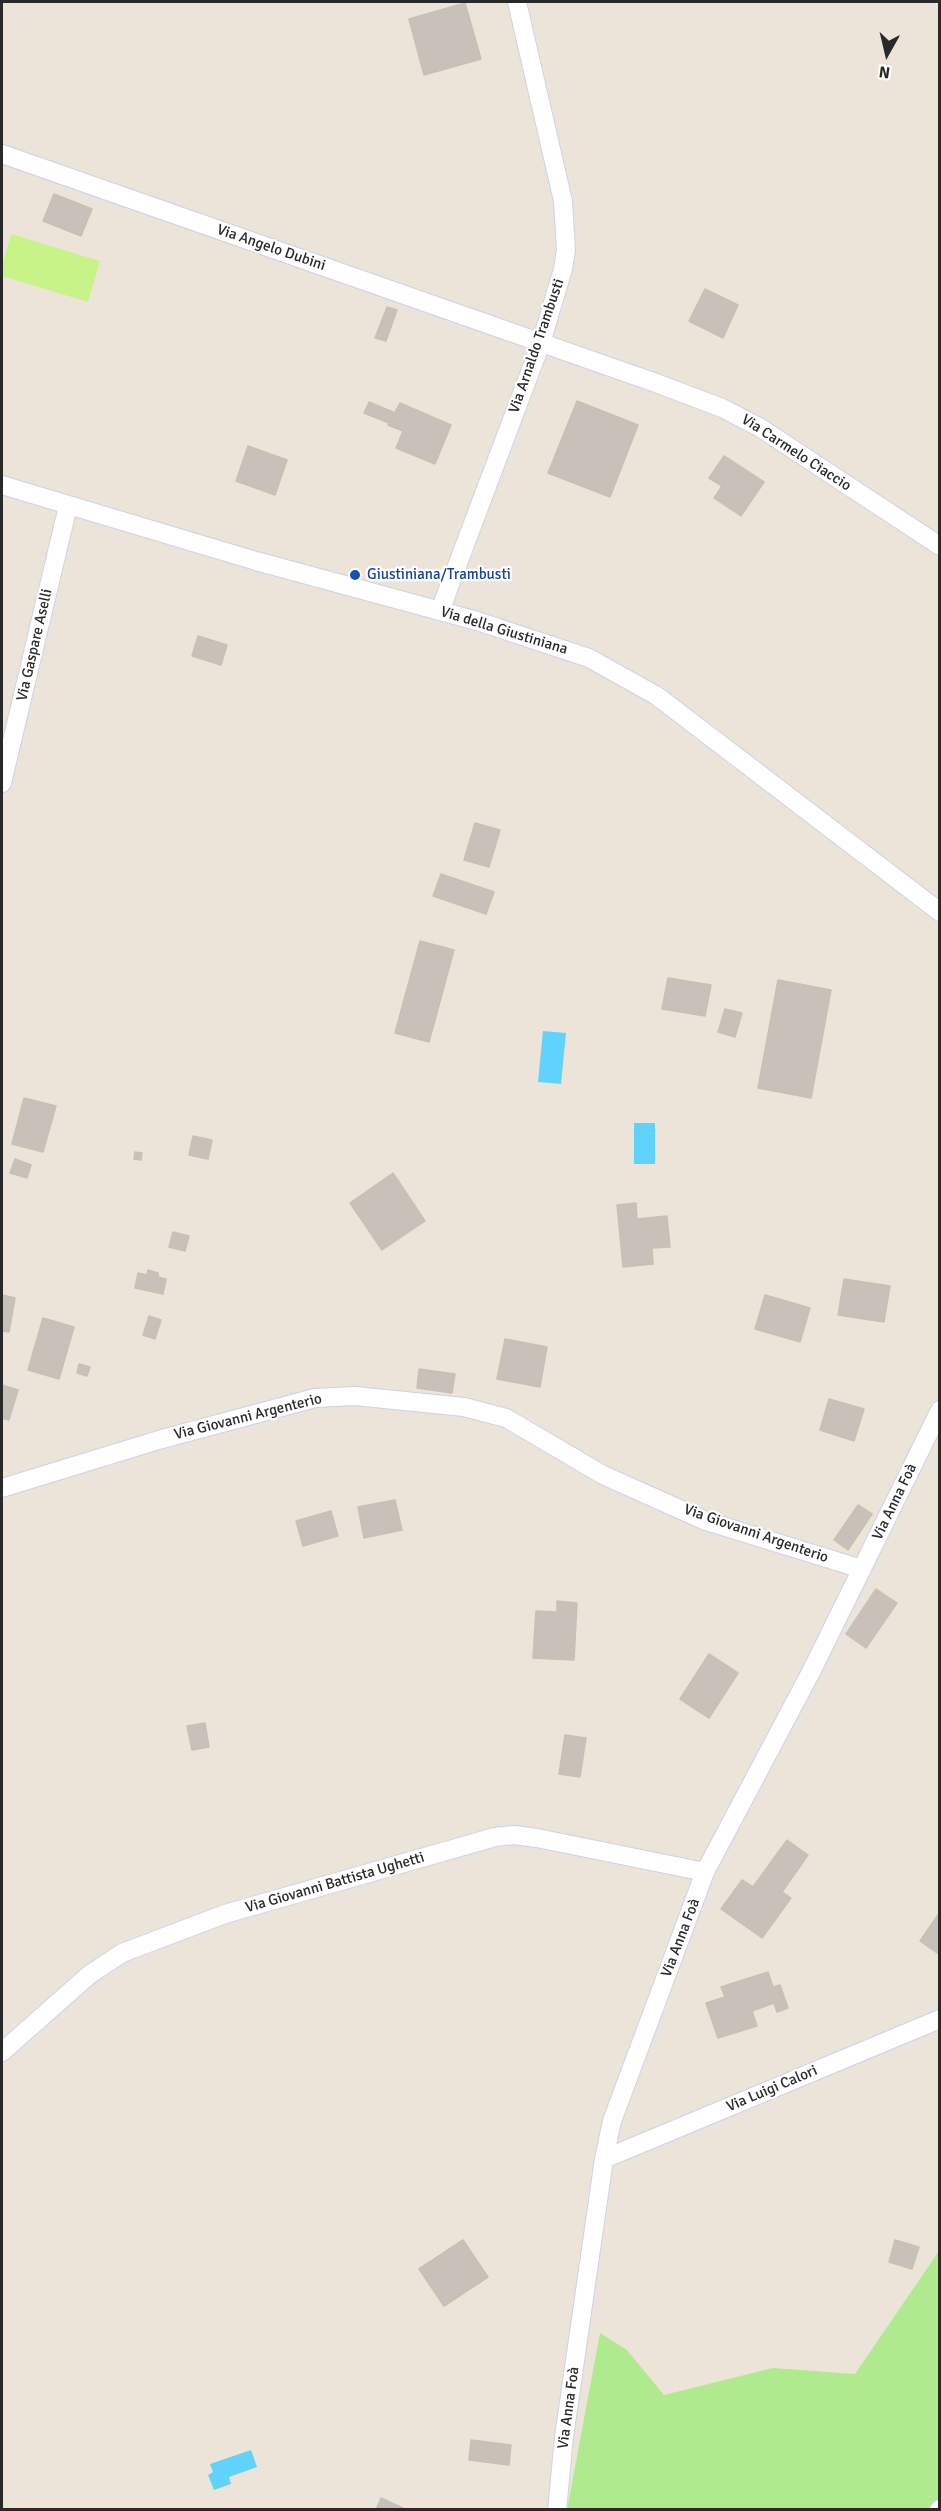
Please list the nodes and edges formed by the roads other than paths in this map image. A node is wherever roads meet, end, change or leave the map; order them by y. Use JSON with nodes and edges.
{"nodes":[{"id":1,"x":517,"y":2,"type":"edge"},
{"id":2,"x":2,"y":154,"type":"edge"},
{"id":3,"x":541,"y":343,"type":"junction"},
{"id":4,"x":2,"y":485,"type":"edge"},
{"id":5,"x":68,"y":506,"type":"junction"},
{"id":6,"x":939,"y":546,"type":"edge"},
{"id":7,"x":440,"y":611,"type":"junction"},
{"id":8,"x":2,"y":783,"type":"edge"},
{"id":9,"x":939,"y":912,"type":"edge"},
{"id":10,"x":939,"y":1410,"type":"edge"},
{"id":11,"x":2,"y":1488,"type":"edge"},
{"id":12,"x":862,"y":1569,"type":"junction"},
{"id":13,"x":705,"y":1872,"type":"junction"},
{"id":14,"x":939,"y":2019,"type":"edge"},
{"id":15,"x":2,"y":2052,"type":"edge"},
{"id":16,"x":604,"y":2159,"type":"junction"},
{"id":17,"x":557,"y":2510,"type":"edge"}],
"edges":[{"from":1,"to":3,"type":"street","name":"Via Arnaldo Trambusti"},
{"from":2,"to":3,"type":"street","name":"Via Angelo Dubini"},
{"from":3,"to":6,"type":"street","name":"Via Carmelo Ciaccio"},
{"from":3,"to":7,"type":"street","name":"Via Arnaldo Trambusti"},
{"from":4,"to":5,"type":"street","name":"Via della Giustiniana"},
{"from":5,"to":7,"type":"street","name":"Via della Giustiniana"},
{"from":5,"to":8,"type":"street","name":"Via Gaspare Aselli"},
{"from":7,"to":9,"type":"street","name":"Via della Giustiniana"},
{"from":10,"to":12,"type":"street","name":"Via Anna Foà"},
{"from":11,"to":12,"type":"street","name":"Via Giovanni Argenterio"},
{"from":12,"to":13,"type":"street","name":"Via Anna Foà"},
{"from":13,"to":15,"type":"street","name":"Via Giovanni Battista Ughetti"},
{"from":13,"to":16,"type":"street","name":"Via Anna Foà"},
{"from":14,"to":16,"type":"street","name":"Via Luigi Calori"},
{"from":16,"to":17,"type":"street","name":"Via Anna Foà"}]}
